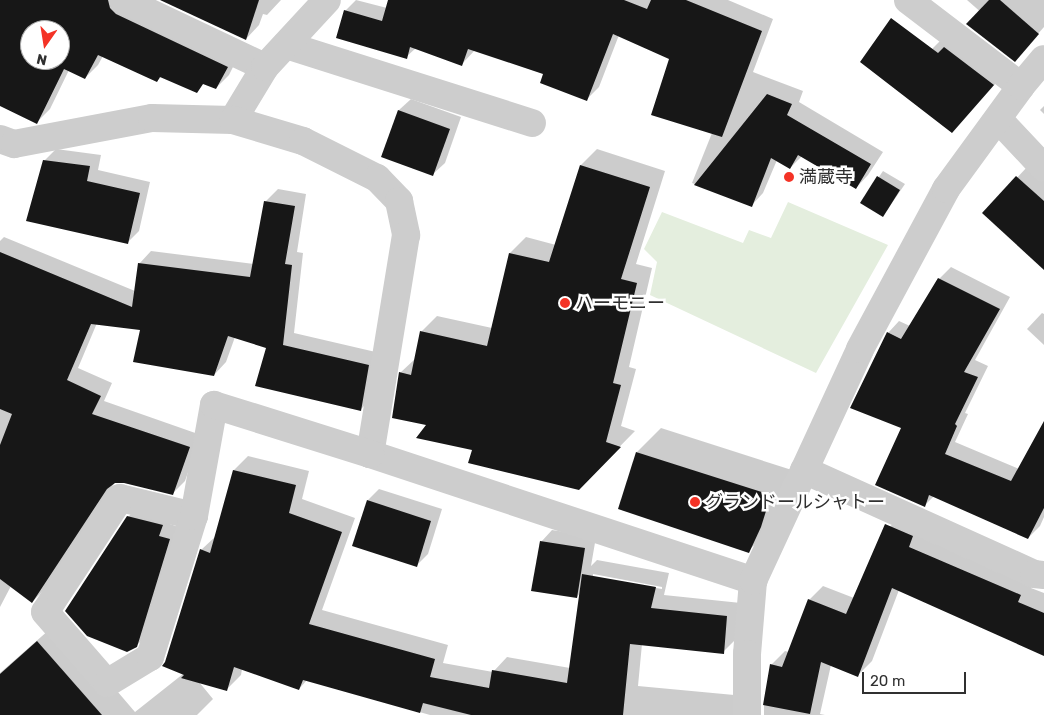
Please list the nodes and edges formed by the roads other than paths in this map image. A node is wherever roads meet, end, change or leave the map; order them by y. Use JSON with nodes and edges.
{"nodes":[{"id":1,"x":123,"y":0,"type":"edge"},
{"id":2,"x":327,"y":0,"type":"edge"},
{"id":3,"x":908,"y":0,"type":"edge"},
{"id":4,"x":286,"y":45,"type":"junction"},
{"id":5,"x":1044,"y":59,"type":"edge"},
{"id":6,"x":265,"y":67,"type":"junction"},
{"id":7,"x":1022,"y":86,"type":"junction"},
{"id":8,"x":998,"y":119,"type":"junction"},
{"id":9,"x":233,"y":120,"type":"junction"},
{"id":10,"x":532,"y":123,"type":"dead end"},
{"id":11,"x":0,"y":139,"type":"edge"},
{"id":12,"x":1044,"y":168,"type":"edge"},
{"id":13,"x":370,"y":454,"type":"junction"},
{"id":14,"x":804,"y":470,"type":"junction"},
{"id":15,"x":194,"y":516,"type":"junction"},
{"id":16,"x":1044,"y":575,"type":"edge"},
{"id":17,"x":753,"y":581,"type":"junction"},
{"id":18,"x":747,"y":715,"type":"edge"}],
"edges":[{"from":1,"to":6,"type":"street"},
{"from":2,"to":4,"type":"street"},
{"from":3,"to":7,"type":"street"},
{"from":4,"to":6,"type":"street"},
{"from":4,"to":10,"type":"street"},
{"from":5,"to":7,"type":"street"},
{"from":6,"to":9,"type":"street"},
{"from":7,"to":8,"type":"street"},
{"from":8,"to":12,"type":"street"},
{"from":8,"to":14,"type":"street"},
{"from":9,"to":11,"type":"street"},
{"from":9,"to":13,"type":"street"},
{"from":13,"to":15,"type":"street"},
{"from":13,"to":17,"type":"street"},
{"from":14,"to":16,"type":"street"},
{"from":14,"to":17,"type":"street"},
{"from":15,"to":15,"type":"street"},
{"from":17,"to":18,"type":"street"}]}
